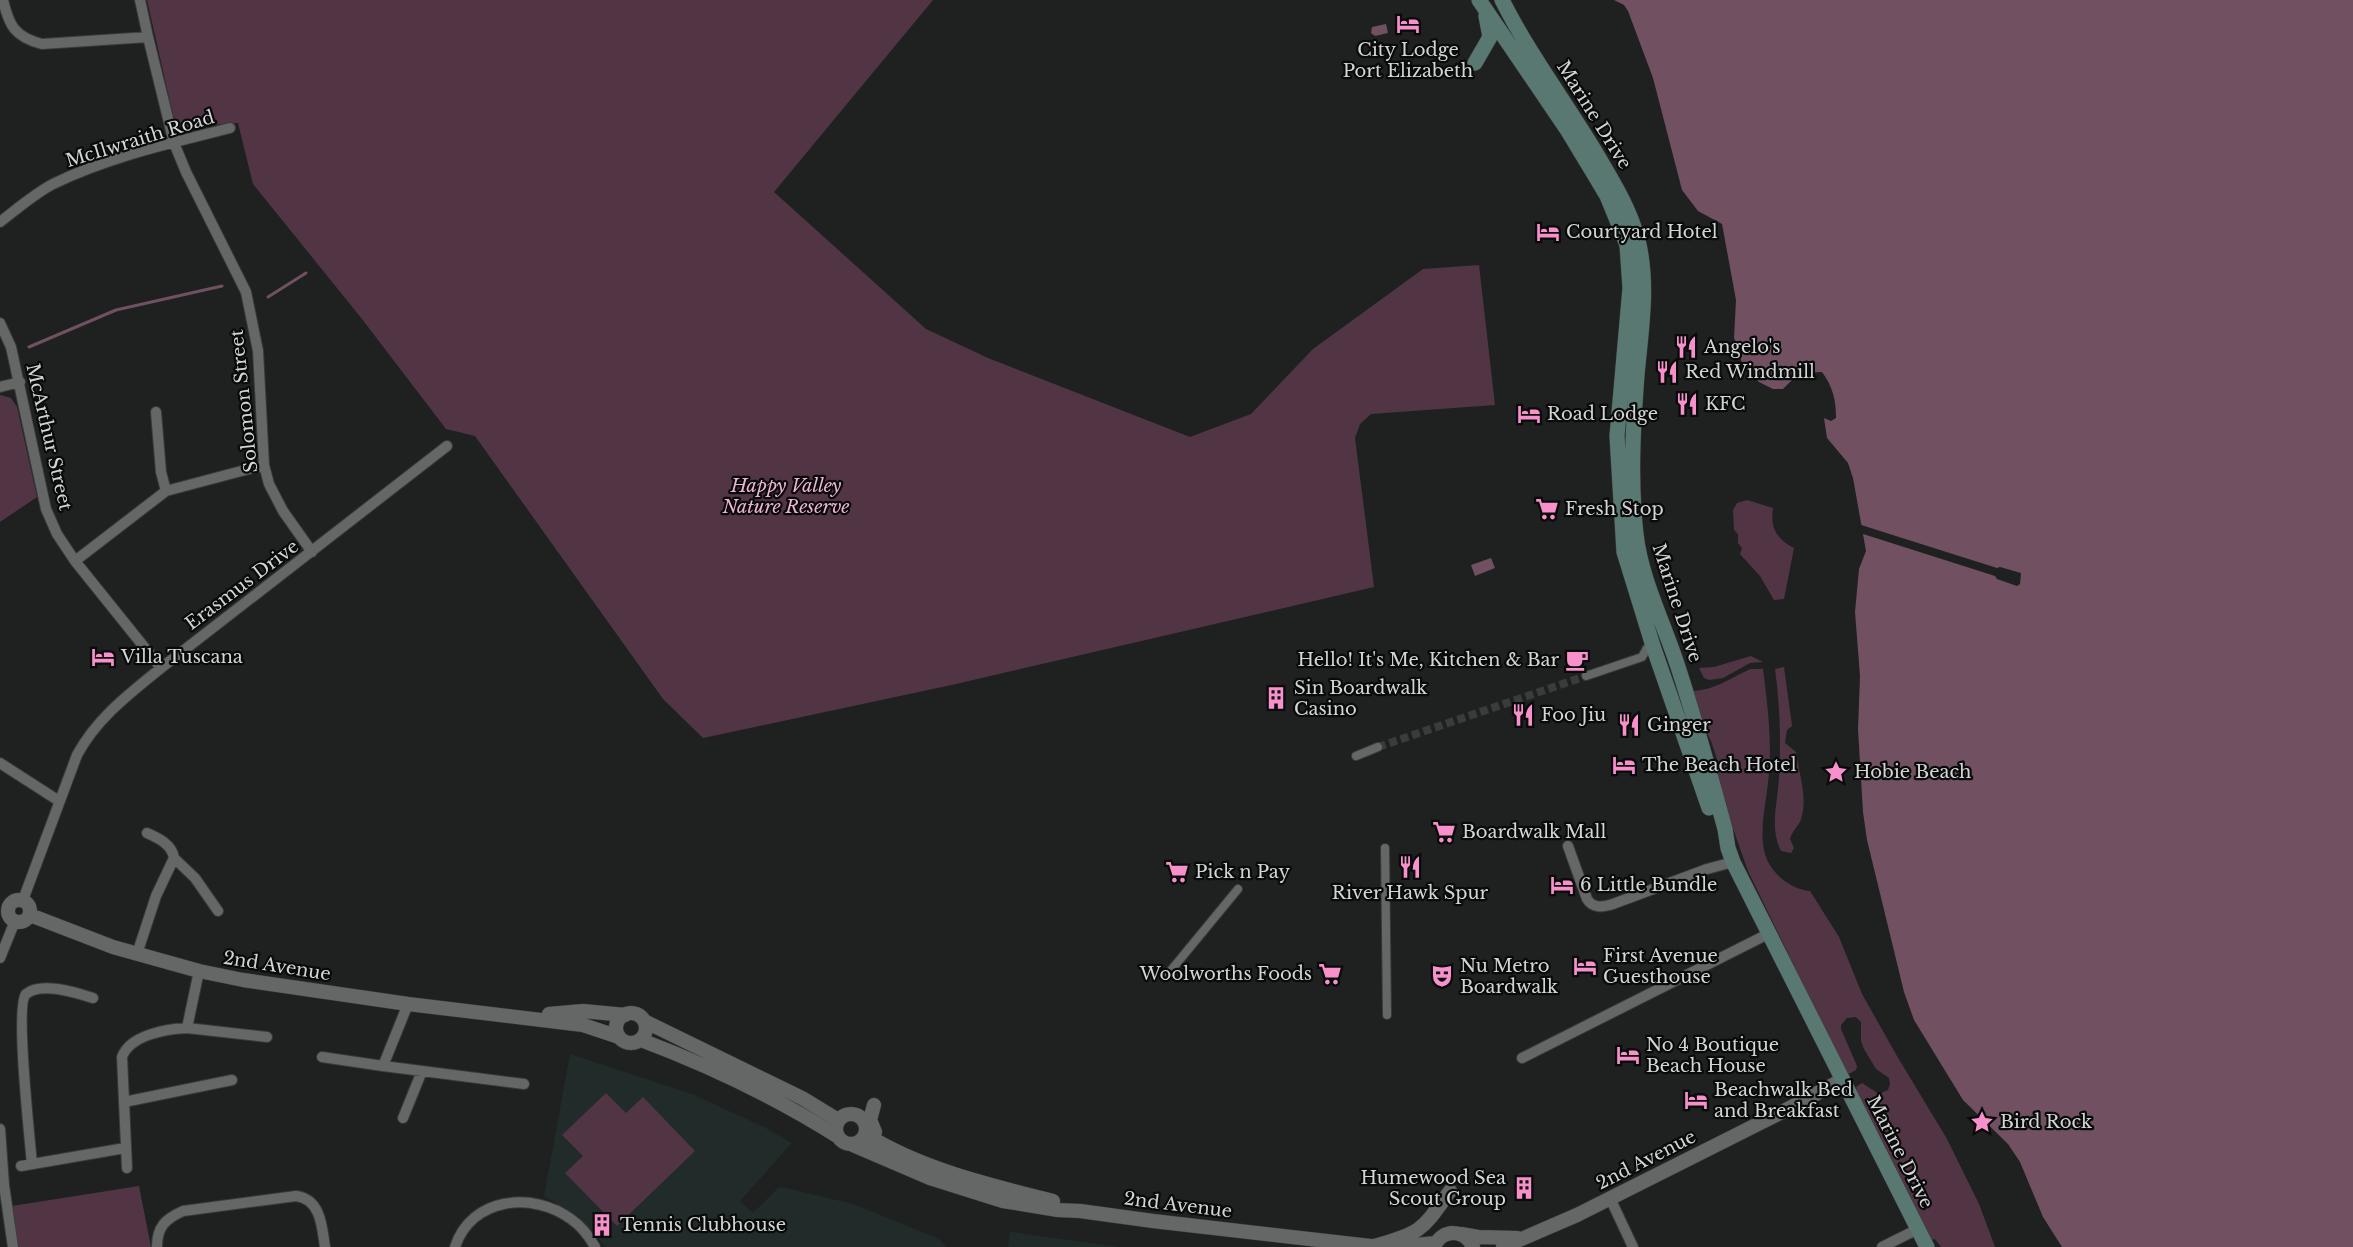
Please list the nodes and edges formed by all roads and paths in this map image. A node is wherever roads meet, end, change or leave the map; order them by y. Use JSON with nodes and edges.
{"nodes":[{"id":1,"x":3,"y":0,"type":"edge"},
{"id":2,"x":140,"y":0,"type":"edge"},
{"id":3,"x":1502,"y":0,"type":"edge"},
{"id":4,"x":1482,"y":4,"type":"edge"},
{"id":5,"x":148,"y":37,"type":"junction"},
{"id":6,"x":1514,"y":40,"type":"junction"},
{"id":7,"x":1475,"y":63,"type":"dead end"},
{"id":8,"x":230,"y":128,"type":"dead end"},
{"id":9,"x":174,"y":143,"type":"junction"},
{"id":10,"x":0,"y":222,"type":"edge"},
{"id":11,"x":0,"y":323,"type":"edge"},
{"id":12,"x":20,"y":382,"type":"junction"},
{"id":13,"x":0,"y":387,"type":"edge"},
{"id":14,"x":156,"y":412,"type":"dead end"},
{"id":15,"x":447,"y":446,"type":"dead end"},
{"id":16,"x":264,"y":465,"type":"junction"},
{"id":17,"x":166,"y":491,"type":"junction"},
{"id":18,"x":312,"y":552,"type":"junction"},
{"id":19,"x":75,"y":561,"type":"junction"},
{"id":20,"x":1653,"y":646,"type":"junction"},
{"id":21,"x":161,"y":668,"type":"junction"},
{"id":22,"x":1586,"y":676,"type":"tunnel mouth"},
{"id":23,"x":1378,"y":747,"type":"tunnel mouth"},
{"id":24,"x":1356,"y":756,"type":"dead end"},
{"id":25,"x":0,"y":762,"type":"edge"},
{"id":26,"x":59,"y":801,"type":"junction"},
{"id":27,"x":147,"y":833,"type":"dead end"},
{"id":28,"x":1568,"y":846,"type":"dead end"},
{"id":29,"x":1385,"y":848,"type":"dead end"},
{"id":30,"x":1730,"y":855,"type":"junction"},
{"id":31,"x":174,"y":858,"type":"junction"},
{"id":32,"x":1238,"y":889,"type":"dead end"},
{"id":33,"x":23,"y":900,"type":"junction"},
{"id":34,"x":4,"y":904,"type":"edge"},
{"id":35,"x":218,"y":911,"type":"dead end"},
{"id":36,"x":30,"y":915,"type":"junction"},
{"id":37,"x":15,"y":921,"type":"junction"},
{"id":38,"x":1768,"y":934,"type":"junction"},
{"id":39,"x":137,"y":954,"type":"junction"},
{"id":40,"x":0,"y":958,"type":"edge"},
{"id":41,"x":199,"y":971,"type":"junction"},
{"id":42,"x":1168,"y":974,"type":"dead end"},
{"id":43,"x":93,"y":998,"type":"dead end"},
{"id":44,"x":408,"y":1004,"type":"junction"},
{"id":45,"x":625,"y":1014,"type":"junction"},
{"id":46,"x":1387,"y":1015,"type":"dead end"},
{"id":47,"x":526,"y":1017,"type":"junction"},
{"id":48,"x":644,"y":1021,"type":"junction"},
{"id":49,"x":187,"y":1028,"type":"junction"},
{"id":50,"x":267,"y":1037,"type":"dead end"},
{"id":51,"x":619,"y":1038,"type":"junction"},
{"id":52,"x":641,"y":1040,"type":"junction"},
{"id":53,"x":322,"y":1057,"type":"dead end"},
{"id":54,"x":1522,"y":1058,"type":"dead end"},
{"id":55,"x":383,"y":1066,"type":"junction"},
{"id":56,"x":422,"y":1071,"type":"junction"},
{"id":57,"x":232,"y":1080,"type":"dead end"},
{"id":58,"x":1842,"y":1080,"type":"junction"},
{"id":59,"x":524,"y":1084,"type":"dead end"},
{"id":60,"x":124,"y":1102,"type":"junction"},
{"id":61,"x":874,"y":1105,"type":"dead end"},
{"id":62,"x":403,"y":1118,"type":"dead end"},
{"id":63,"x":838,"y":1120,"type":"junction"},
{"id":64,"x":0,"y":1129,"type":"edge"},
{"id":65,"x":865,"y":1134,"type":"junction"},
{"id":66,"x":837,"y":1136,"type":"junction"},
{"id":67,"x":853,"y":1144,"type":"junction"},
{"id":68,"x":125,"y":1148,"type":"junction"},
{"id":69,"x":906,"y":1155,"type":"junction"},
{"id":70,"x":128,"y":1168,"type":"dead end"},
{"id":71,"x":986,"y":1190,"type":"junction"},
{"id":72,"x":1450,"y":1191,"type":"dead end"},
{"id":73,"x":1610,"y":1198,"type":"junction"},
{"id":74,"x":1918,"y":1229,"type":"junction"},
{"id":75,"x":1461,"y":1234,"type":"junction"},
{"id":76,"x":1528,"y":1237,"type":"junction"},
{"id":77,"x":1435,"y":1245,"type":"edge"},
{"id":78,"x":1374,"y":1246,"type":"edge"},
{"id":79,"x":13,"y":1247,"type":"edge"},
{"id":80,"x":157,"y":1247,"type":"edge"},
{"id":81,"x":326,"y":1247,"type":"edge"},
{"id":82,"x":455,"y":1247,"type":"edge"},
{"id":83,"x":595,"y":1247,"type":"edge"},
{"id":84,"x":1379,"y":1247,"type":"edge"},
{"id":85,"x":1394,"y":1247,"type":"edge"},
{"id":86,"x":1473,"y":1247,"type":"edge"},
{"id":87,"x":1503,"y":1247,"type":"edge"},
{"id":88,"x":1633,"y":1247,"type":"edge"},
{"id":89,"x":1882,"y":1247,"type":"edge"},
{"id":90,"x":1927,"y":1247,"type":"edge"}],
"edges":[{"from":1,"to":5,"type":"street"},
{"from":2,"to":5,"type":"street","name":"Solomon Street"},
{"from":3,"to":6,"type":"main road"},
{"from":4,"to":6,"type":"main road"},
{"from":4,"to":7,"type":"main road"},
{"from":5,"to":9,"type":"street","name":"Solomon Street"},
{"from":6,"to":20,"type":"main road","name":"Marine Drive"},
{"from":6,"to":30,"type":"main road","name":"Marine Drive"},
{"from":8,"to":9,"type":"street","name":"McIlwraith Road"},
{"from":9,"to":10,"type":"street","name":"McIlwraith Road"},
{"from":9,"to":16,"type":"street","name":"Solomon Street"},
{"from":11,"to":12,"type":"street","name":"McArthur Street"},
{"from":12,"to":13,"type":"street"},
{"from":12,"to":19,"type":"street","name":"McArthur Street"},
{"from":14,"to":17,"type":"street"},
{"from":15,"to":18,"type":"street","name":"Erasmus Drive"},
{"from":16,"to":17,"type":"street"},
{"from":16,"to":18,"type":"street","name":"Solomon Street"},
{"from":17,"to":19,"type":"street"},
{"from":18,"to":21,"type":"street","name":"Erasmus Drive"},
{"from":19,"to":21,"type":"street","name":"McArthur Street"},
{"from":20,"to":22,"type":"street"},
{"from":20,"to":30,"type":"main road","name":"Marine Drive"},
{"from":21,"to":26,"type":"street","name":"Erasmus Drive"},
{"from":23,"to":24,"type":"street"},
{"from":25,"to":26,"type":"street"},
{"from":26,"to":33,"type":"street","name":"Erasmus Drive"},
{"from":27,"to":31,"type":"street"},
{"from":28,"to":30,"type":"street"},
{"from":29,"to":46,"type":"street"},
{"from":30,"to":38,"type":"main road","name":"Marine Drive"},
{"from":31,"to":35,"type":"street"},
{"from":31,"to":39,"type":"street"},
{"from":32,"to":42,"type":"street"},
{"from":33,"to":34,"type":"street"},
{"from":33,"to":36,"type":"street"},
{"from":34,"to":37,"type":"street"},
{"from":36,"to":37,"type":"street"},
{"from":36,"to":39,"type":"street","name":"2nd Avenue"},
{"from":37,"to":40,"type":"street"},
{"from":38,"to":54,"type":"street"},
{"from":38,"to":58,"type":"main road","name":"Marine Drive"},
{"from":39,"to":41,"type":"street","name":"2nd Avenue"},
{"from":41,"to":44,"type":"street","name":"2nd Avenue"},
{"from":41,"to":49,"type":"street"},
{"from":43,"to":68,"type":"street"},
{"from":44,"to":47,"type":"street","name":"2nd Avenue"},
{"from":44,"to":55,"type":"street"},
{"from":45,"to":47,"type":"street","name":"2nd Avenue"},
{"from":45,"to":48,"type":"street","name":"2nd Avenue"},
{"from":45,"to":51,"type":"street"},
{"from":47,"to":51,"type":"street","name":"2nd Avenue"},
{"from":48,"to":52,"type":"street"},
{"from":48,"to":63,"type":"street","name":"2nd Avenue"},
{"from":49,"to":50,"type":"street"},
{"from":49,"to":60,"type":"street"},
{"from":51,"to":52,"type":"street","name":"2nd Avenue"},
{"from":52,"to":66,"type":"street","name":"2nd Avenue"},
{"from":53,"to":55,"type":"street"},
{"from":55,"to":56,"type":"street"},
{"from":56,"to":59,"type":"street"},
{"from":56,"to":62,"type":"street"},
{"from":57,"to":60,"type":"street"},
{"from":58,"to":73,"type":"street","name":"2nd Avenue"},
{"from":58,"to":74,"type":"main road","name":"Marine Drive"},
{"from":60,"to":68,"type":"street"},
{"from":61,"to":69,"type":"street"},
{"from":63,"to":65,"type":"street","name":"2nd Avenue"},
{"from":63,"to":66,"type":"street"},
{"from":64,"to":79,"type":"street"},
{"from":65,"to":67,"type":"street"},
{"from":65,"to":69,"type":"street","name":"2nd Avenue"},
{"from":66,"to":67,"type":"street","name":"2nd Avenue"},
{"from":67,"to":71,"type":"street","name":"2nd Avenue"},
{"from":68,"to":70,"type":"street"},
{"from":69,"to":71,"type":"street","name":"2nd Avenue"},
{"from":71,"to":78,"type":"street","name":"2nd Avenue"},
{"from":72,"to":78,"type":"street"},
{"from":73,"to":76,"type":"street","name":"2nd Avenue"},
{"from":73,"to":88,"type":"street"},
{"from":74,"to":89,"type":"street"},
{"from":74,"to":90,"type":"main road","name":"Marine Drive"},
{"from":75,"to":76,"type":"street","name":"2nd Avenue"},
{"from":75,"to":77,"type":"street"},
{"from":75,"to":86,"type":"street"},
{"from":76,"to":87,"type":"street","name":"2nd Avenue"},
{"from":77,"to":85,"type":"street"},
{"from":78,"to":84,"type":"street","name":"2nd Avenue"},
{"from":80,"to":81,"type":"street"},
{"from":82,"to":83,"type":"street"}]}
